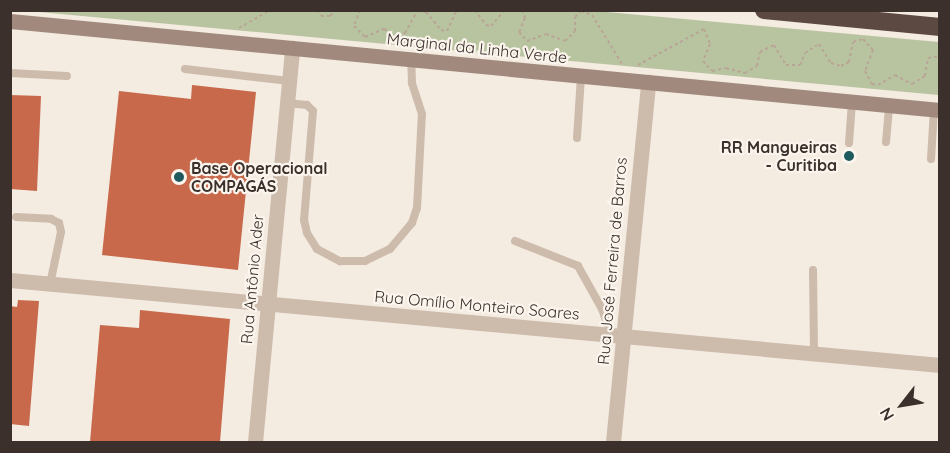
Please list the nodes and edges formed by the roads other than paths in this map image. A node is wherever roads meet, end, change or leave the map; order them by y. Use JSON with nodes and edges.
{"nodes":[{"id":1,"x":764,"y":10,"type":"edge"},
{"id":2,"x":10,"y":21,"type":"edge"},
{"id":3,"x":939,"y":27,"type":"edge"},
{"id":4,"x":292,"y":48,"type":"junction"},
{"id":5,"x":411,"y":60,"type":"junction"},
{"id":6,"x":185,"y":69,"type":"dead end"},
{"id":7,"x":10,"y":73,"type":"edge"},
{"id":8,"x":67,"y":76,"type":"dead end"},
{"id":9,"x":581,"y":76,"type":"junction"},
{"id":10,"x":289,"y":81,"type":"junction"},
{"id":11,"x":648,"y":82,"type":"junction"},
{"id":12,"x":852,"y":102,"type":"junction"},
{"id":13,"x":287,"y":103,"type":"junction"},
{"id":14,"x":889,"y":105,"type":"junction"},
{"id":15,"x":937,"y":110,"type":"edge"},
{"id":16,"x":577,"y":138,"type":"dead end"},
{"id":17,"x":886,"y":142,"type":"dead end"},
{"id":18,"x":849,"y":143,"type":"dead end"},
{"id":19,"x":931,"y":159,"type":"dead end"},
{"id":20,"x":16,"y":217,"type":"dead end"},
{"id":21,"x":515,"y":241,"type":"dead end"},
{"id":22,"x":813,"y":270,"type":"dead end"},
{"id":23,"x":10,"y":280,"type":"edge"},
{"id":24,"x":50,"y":284,"type":"junction"},
{"id":25,"x":268,"y":304,"type":"junction"},
{"id":26,"x":617,"y":335,"type":"junction"},
{"id":27,"x":814,"y":353,"type":"junction"},
{"id":28,"x":939,"y":365,"type":"edge"},
{"id":29,"x":255,"y":442,"type":"edge"},
{"id":30,"x":613,"y":442,"type":"edge"}],
"edges":[{"from":1,"to":3,"type":"highway"},
{"from":2,"to":4,"type":"main road","name":"Marginal da Linha Verde"},
{"from":4,"to":5,"type":"main road","name":"Marginal da Linha Verde"},
{"from":4,"to":10,"type":"street","name":"Rua Antônio Ader"},
{"from":5,"to":9,"type":"main road","name":"Marginal da Linha Verde"},
{"from":5,"to":13,"type":"lane"},
{"from":6,"to":10,"type":"lane"},
{"from":7,"to":8,"type":"lane"},
{"from":9,"to":11,"type":"main road","name":"Marginal da Linha Verde"},
{"from":9,"to":16,"type":"lane"},
{"from":10,"to":13,"type":"street","name":"Rua Antônio Ader"},
{"from":11,"to":12,"type":"main road","name":"Marginal da Linha Verde"},
{"from":11,"to":26,"type":"street","name":"Rua José Ferreira de Barros"},
{"from":12,"to":14,"type":"main road","name":"Marginal da Linha Verde"},
{"from":12,"to":18,"type":"lane"},
{"from":13,"to":25,"type":"street","name":"Rua Antônio Ader"},
{"from":14,"to":15,"type":"main road","name":"Marginal da Linha Verde"},
{"from":14,"to":17,"type":"lane"},
{"from":15,"to":19,"type":"lane"},
{"from":20,"to":24,"type":"lane"},
{"from":21,"to":26,"type":"lane"},
{"from":22,"to":27,"type":"lane"},
{"from":23,"to":24,"type":"street","name":"Rua Omílio Monteiro Soares"},
{"from":24,"to":25,"type":"street","name":"Rua Omílio Monteiro Soares"},
{"from":25,"to":26,"type":"street","name":"Rua Omílio Monteiro Soares"},
{"from":25,"to":29,"type":"street","name":"Rua Antônio Ader"},
{"from":26,"to":27,"type":"street","name":"Rua Omílio Monteiro Soares"},
{"from":26,"to":30,"type":"street","name":"Rua José Ferreira de Barros"},
{"from":27,"to":28,"type":"street","name":"Rua Omílio Monteiro Soares"}]}
